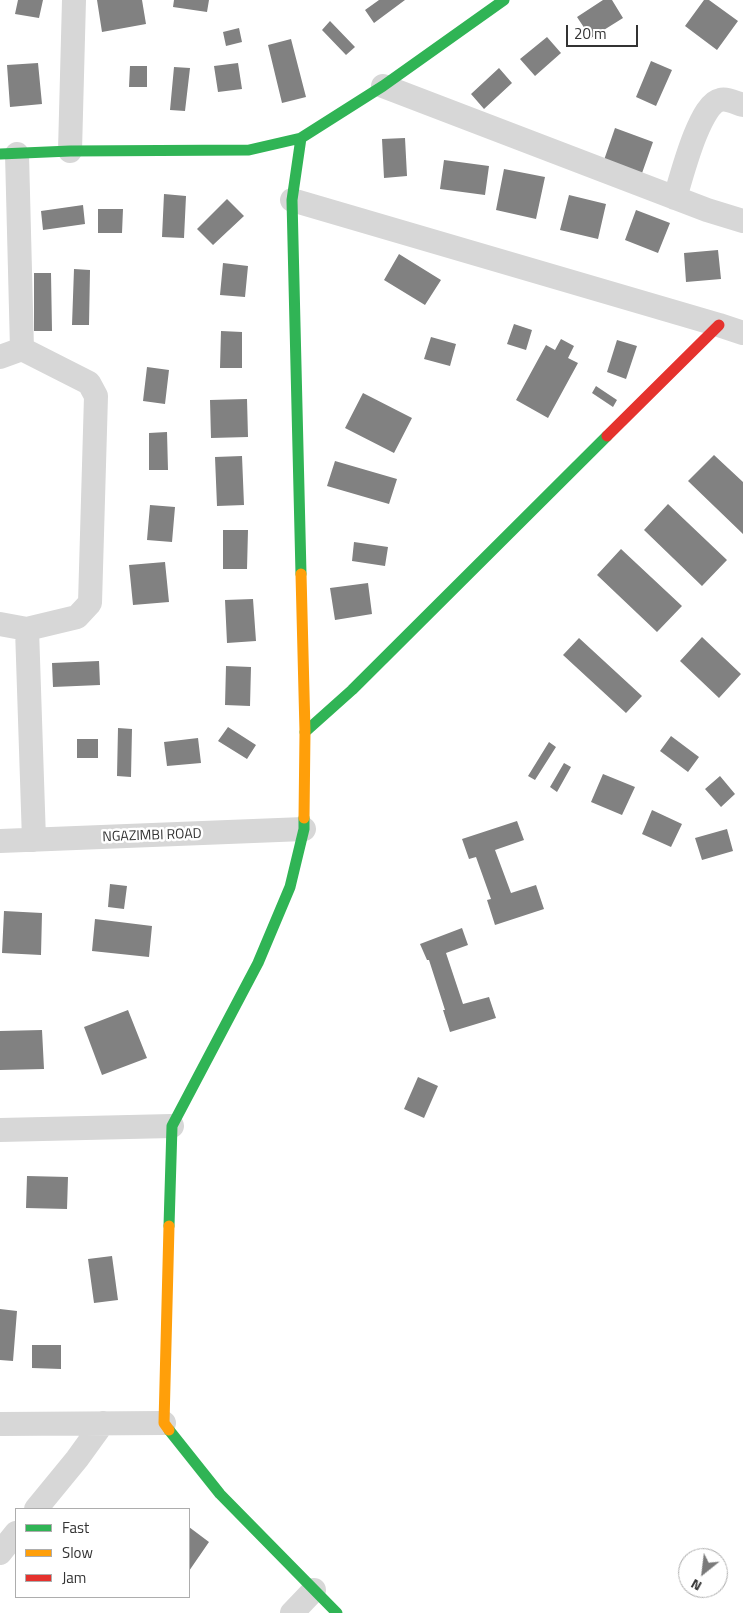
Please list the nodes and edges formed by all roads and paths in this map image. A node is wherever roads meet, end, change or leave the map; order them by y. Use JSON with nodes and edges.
{"nodes":[{"id":1,"x":74,"y":0,"type":"edge"},
{"id":2,"x":504,"y":0,"type":"edge"},
{"id":3,"x":383,"y":86,"type":"junction"},
{"id":4,"x":743,"y":105,"type":"edge"},
{"id":5,"x":301,"y":138,"type":"junction"},
{"id":6,"x":70,"y":151,"type":"junction"},
{"id":7,"x":8,"y":154,"type":"edge"},
{"id":8,"x":675,"y":198,"type":"junction"},
{"id":9,"x":292,"y":200,"type":"junction"},
{"id":10,"x":743,"y":221,"type":"edge"},
{"id":11,"x":719,"y":325,"type":"junction"},
{"id":12,"x":743,"y":333,"type":"edge"},
{"id":13,"x":22,"y":349,"type":"junction"},
{"id":14,"x":0,"y":356,"type":"edge"},
{"id":15,"x":0,"y":624,"type":"edge"},
{"id":16,"x":27,"y":629,"type":"junction"},
{"id":17,"x":305,"y":732,"type":"junction"},
{"id":18,"x":304,"y":830,"type":"junction"},
{"id":19,"x":34,"y":840,"type":"junction"},
{"id":20,"x":0,"y":841,"type":"edge"},
{"id":21,"x":172,"y":1126,"type":"junction"},
{"id":22,"x":0,"y":1130,"type":"edge"},
{"id":23,"x":102,"y":1423,"type":"junction"},
{"id":24,"x":164,"y":1423,"type":"junction"},
{"id":25,"x":0,"y":1424,"type":"edge"},
{"id":26,"x":37,"y":1508,"type":"edge"},
{"id":27,"x":15,"y":1534,"type":"edge"},
{"id":28,"x":0,"y":1553,"type":"edge"},
{"id":29,"x":314,"y":1590,"type":"junction"},
{"id":30,"x":292,"y":1613,"type":"edge"},
{"id":31,"x":337,"y":1613,"type":"edge"}],
"edges":[{"from":1,"to":6,"type":"street"},
{"from":2,"to":3,"type":"street"},
{"from":3,"to":5,"type":"street"},
{"from":3,"to":8,"type":"street"},
{"from":4,"to":8,"type":"street"},
{"from":5,"to":6,"type":"street"},
{"from":5,"to":9,"type":"street"},
{"from":6,"to":7,"type":"street"},
{"from":7,"to":13,"type":"street"},
{"from":8,"to":10,"type":"street"},
{"from":9,"to":11,"type":"street"},
{"from":9,"to":17,"type":"street"},
{"from":11,"to":12,"type":"street"},
{"from":11,"to":17,"type":"street"},
{"from":13,"to":14,"type":"street"},
{"from":13,"to":16,"type":"street"},
{"from":15,"to":16,"type":"street"},
{"from":16,"to":19,"type":"street"},
{"from":17,"to":18,"type":"street"},
{"from":18,"to":19,"type":"street","name":"NGAZIMBI ROAD"},
{"from":18,"to":21,"type":"street"},
{"from":19,"to":20,"type":"street","name":"NGAZIMBI ROAD"},
{"from":21,"to":22,"type":"street"},
{"from":21,"to":24,"type":"street"},
{"from":23,"to":24,"type":"street"},
{"from":23,"to":25,"type":"street"},
{"from":23,"to":26,"type":"street"},
{"from":24,"to":29,"type":"street"},
{"from":27,"to":28,"type":"street"},
{"from":29,"to":30,"type":"street"},
{"from":29,"to":31,"type":"street"}]}
